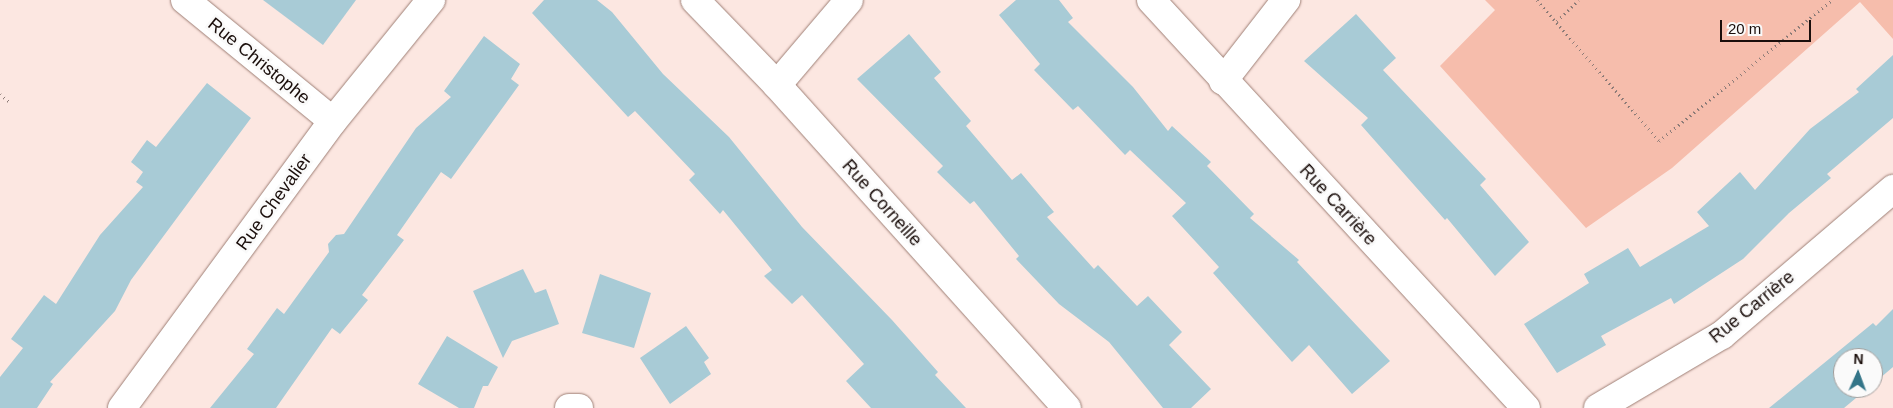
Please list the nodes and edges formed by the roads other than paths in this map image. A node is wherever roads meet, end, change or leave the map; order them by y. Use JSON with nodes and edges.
{"nodes":[{"id":1,"x":185,"y":0,"type":"edge"},
{"id":2,"x":431,"y":0,"type":"edge"},
{"id":3,"x":695,"y":0,"type":"edge"},
{"id":4,"x":849,"y":0,"type":"edge"},
{"id":5,"x":1151,"y":0,"type":"edge"},
{"id":6,"x":1286,"y":0,"type":"edge"},
{"id":7,"x":1223,"y":81,"type":"junction"},
{"id":8,"x":777,"y":85,"type":"junction"},
{"id":9,"x":334,"y":121,"type":"junction"},
{"id":10,"x":1893,"y":189,"type":"edge"},
{"id":11,"x":122,"y":408,"type":"edge"},
{"id":12,"x":569,"y":408,"type":"edge"},
{"id":13,"x":579,"y":408,"type":"edge"},
{"id":14,"x":1067,"y":408,"type":"edge"},
{"id":15,"x":1526,"y":408,"type":"edge"},
{"id":16,"x":1598,"y":408,"type":"edge"}],
"edges":[{"from":1,"to":9,"type":"street","name":"Rue Christophe"},
{"from":2,"to":9,"type":"street","name":"Rue Chevalier"},
{"from":3,"to":8,"type":"street","name":"Rue Corneille"},
{"from":4,"to":8,"type":"street"},
{"from":5,"to":7,"type":"street","name":"Rue Carrière"},
{"from":6,"to":7,"type":"street"},
{"from":7,"to":15,"type":"street","name":"Rue Carrière"},
{"from":8,"to":14,"type":"street","name":"Rue Corneille"},
{"from":9,"to":11,"type":"street","name":"Rue Chevalier"},
{"from":10,"to":16,"type":"street","name":"Rue Carrière"},
{"from":12,"to":13,"type":"street"}]}
